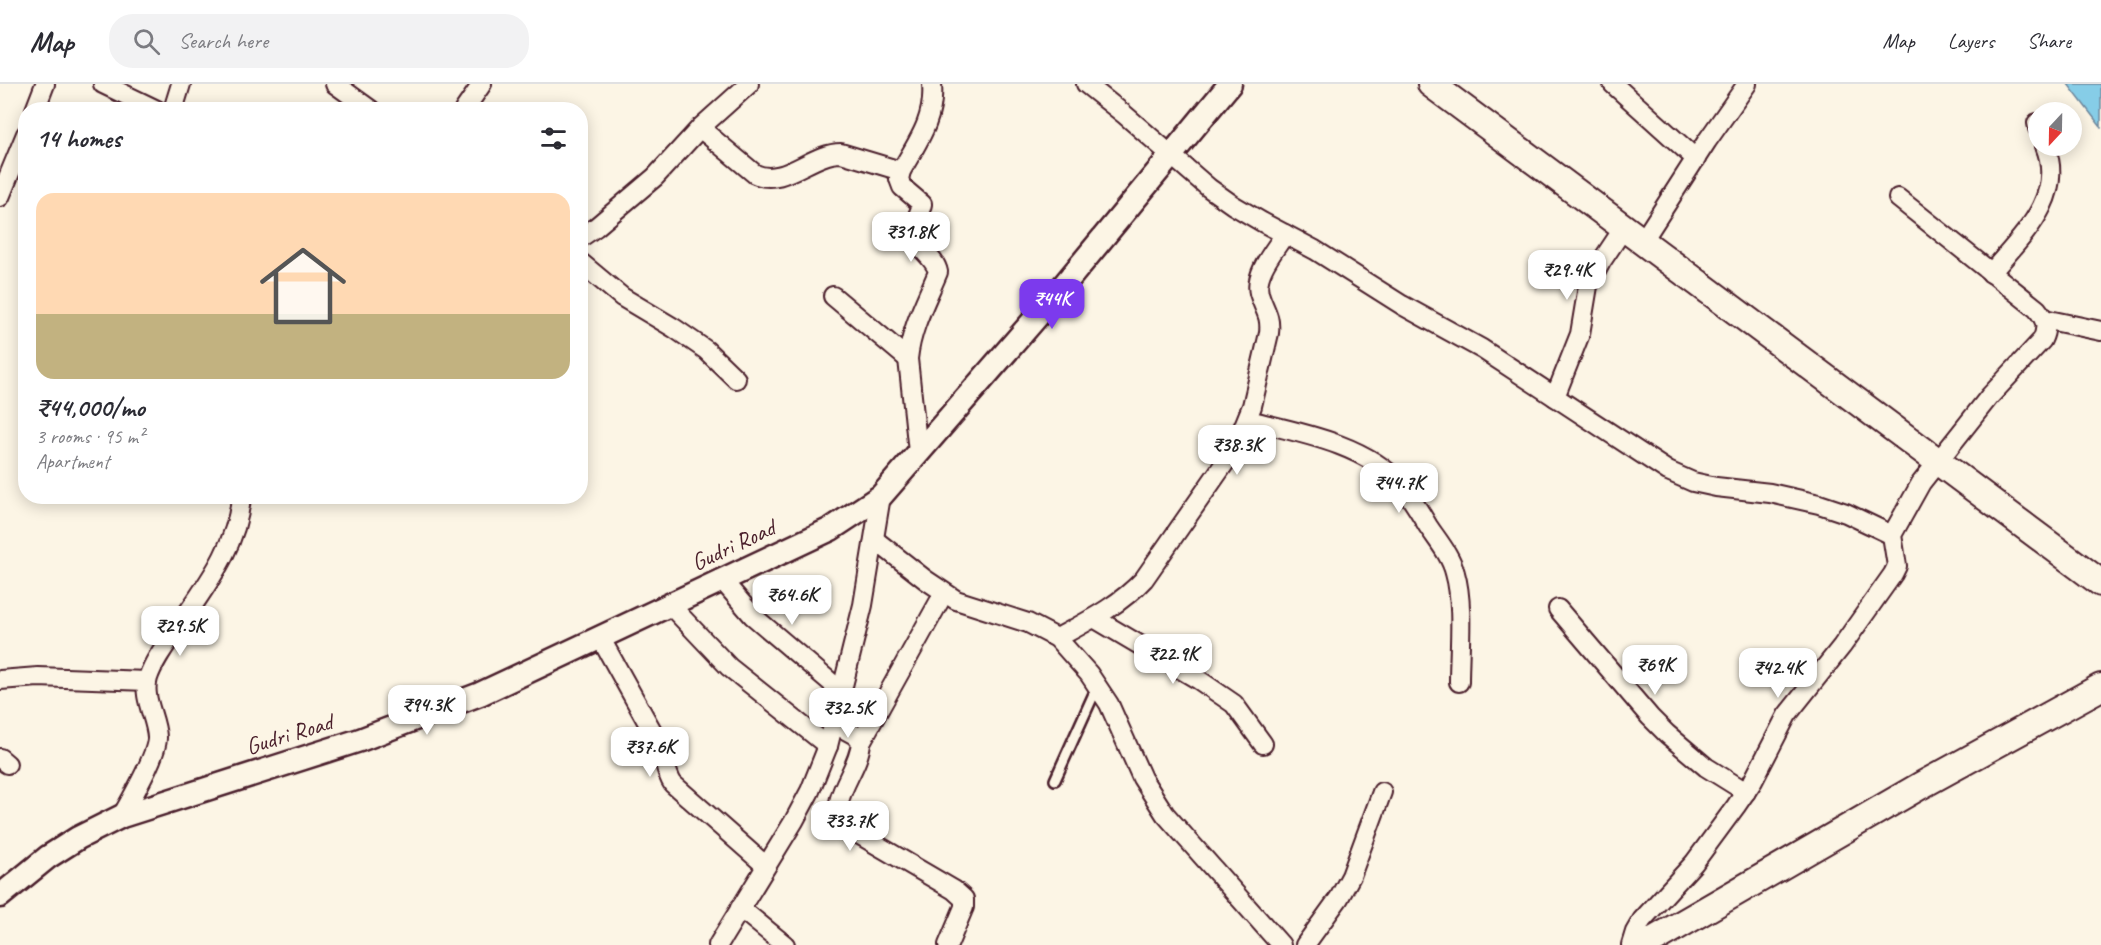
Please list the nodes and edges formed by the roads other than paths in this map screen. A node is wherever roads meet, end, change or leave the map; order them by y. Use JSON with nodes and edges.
{"nodes":[{"id":1,"x":45,"y":84,"type":"edge"},
{"id":2,"x":103,"y":84,"type":"edge"},
{"id":3,"x":182,"y":84,"type":"edge"},
{"id":4,"x":335,"y":84,"type":"edge"},
{"id":5,"x":482,"y":84,"type":"edge"},
{"id":6,"x":749,"y":84,"type":"edge"},
{"id":7,"x":932,"y":84,"type":"edge"},
{"id":8,"x":1086,"y":84,"type":"edge"},
{"id":9,"x":1230,"y":84,"type":"edge"},
{"id":10,"x":1431,"y":84,"type":"edge"},
{"id":11,"x":1613,"y":84,"type":"edge"},
{"id":12,"x":1747,"y":84,"type":"edge"},
{"id":13,"x":38,"y":102,"type":"edge"},
{"id":14,"x":140,"y":102,"type":"edge"},
{"id":15,"x":175,"y":102,"type":"edge"},
{"id":16,"x":360,"y":102,"type":"edge"},
{"id":17,"x":470,"y":102,"type":"edge"},
{"id":18,"x":700,"y":128,"type":"junction"},
{"id":19,"x":18,"y":153,"type":"edge"},
{"id":20,"x":1170,"y":155,"type":"junction"},
{"id":21,"x":2048,"y":156,"type":"edge"},
{"id":22,"x":1696,"y":159,"type":"junction"},
{"id":23,"x":901,"y":171,"type":"junction"},
{"id":24,"x":0,"y":197,"type":"edge"},
{"id":25,"x":1898,"y":198,"type":"dead end"},
{"id":26,"x":588,"y":232,"type":"edge"},
{"id":27,"x":1285,"y":234,"type":"junction"},
{"id":28,"x":1633,"y":235,"type":"junction"},
{"id":29,"x":588,"y":269,"type":"edge"},
{"id":30,"x":1991,"y":273,"type":"junction"},
{"id":31,"x":833,"y":296,"type":"dead end"},
{"id":32,"x":2044,"y":319,"type":"junction"},
{"id":33,"x":2101,"y":331,"type":"edge"},
{"id":34,"x":908,"y":359,"type":"junction"},
{"id":35,"x":736,"y":379,"type":"dead end"},
{"id":36,"x":1556,"y":397,"type":"junction"},
{"id":37,"x":1248,"y":420,"type":"junction"},
{"id":38,"x":918,"y":452,"type":"junction"},
{"id":39,"x":1938,"y":461,"type":"junction"},
{"id":40,"x":881,"y":496,"type":"junction"},
{"id":41,"x":241,"y":504,"type":"edge"},
{"id":42,"x":1892,"y":535,"type":"junction"},
{"id":43,"x":875,"y":540,"type":"junction"},
{"id":44,"x":2099,"y":578,"type":"edge"},
{"id":45,"x":722,"y":580,"type":"junction"},
{"id":46,"x":944,"y":593,"type":"junction"},
{"id":47,"x":670,"y":605,"type":"junction"},
{"id":48,"x":1558,"y":609,"type":"dead end"},
{"id":49,"x":1094,"y":618,"type":"junction"},
{"id":50,"x":600,"y":637,"type":"junction"},
{"id":51,"x":1057,"y":638,"type":"junction"},
{"id":52,"x":0,"y":680,"type":"edge"},
{"id":53,"x":147,"y":681,"type":"junction"},
{"id":54,"x":1459,"y":682,"type":"dead end"},
{"id":55,"x":1097,"y":687,"type":"junction"},
{"id":56,"x":2101,"y":687,"type":"edge"},
{"id":57,"x":841,"y":691,"type":"junction"},
{"id":58,"x":833,"y":723,"type":"junction"},
{"id":59,"x":861,"y":742,"type":"junction"},
{"id":60,"x":1263,"y":744,"type":"dead end"},
{"id":61,"x":828,"y":746,"type":"junction"},
{"id":62,"x":1055,"y":780,"type":"dead end"},
{"id":63,"x":1382,"y":792,"type":"dead end"},
{"id":64,"x":1746,"y":792,"type":"junction"},
{"id":65,"x":122,"y":816,"type":"junction"},
{"id":66,"x":766,"y":866,"type":"junction"},
{"id":67,"x":0,"y":896,"type":"edge"},
{"id":68,"x":740,"y":908,"type":"junction"},
{"id":69,"x":717,"y":945,"type":"edge"},
{"id":70,"x":785,"y":945,"type":"edge"},
{"id":71,"x":948,"y":945,"type":"edge"},
{"id":72,"x":1281,"y":945,"type":"edge"},
{"id":73,"x":1305,"y":945,"type":"edge"},
{"id":74,"x":1631,"y":945,"type":"edge"},
{"id":75,"x":1645,"y":945,"type":"edge"}],
"edges":[{"from":1,"to":13,"type":"street"},
{"from":2,"to":14,"type":"street"},
{"from":3,"to":15,"type":"street"},
{"from":4,"to":16,"type":"street"},
{"from":5,"to":17,"type":"street"},
{"from":6,"to":18,"type":"street"},
{"from":7,"to":23,"type":"street"},
{"from":8,"to":20,"type":"street"},
{"from":9,"to":20,"type":"street","name":"Gudri Road"},
{"from":10,"to":28,"type":"main road"},
{"from":11,"to":22,"type":"street"},
{"from":12,"to":22,"type":"street"},
{"from":18,"to":23,"type":"street"},
{"from":18,"to":26,"type":"street"},
{"from":19,"to":24,"type":"street"},
{"from":20,"to":27,"type":"street"},
{"from":20,"to":38,"type":"street","name":"Gudri Road"},
{"from":21,"to":30,"type":"street"},
{"from":22,"to":28,"type":"street"},
{"from":23,"to":34,"type":"street"},
{"from":25,"to":30,"type":"street"},
{"from":27,"to":36,"type":"street"},
{"from":27,"to":37,"type":"street"},
{"from":28,"to":36,"type":"street"},
{"from":28,"to":39,"type":"main road"},
{"from":29,"to":35,"type":"street"},
{"from":30,"to":32,"type":"street"},
{"from":31,"to":34,"type":"street"},
{"from":32,"to":33,"type":"street"},
{"from":32,"to":39,"type":"street"},
{"from":34,"to":38,"type":"street"},
{"from":36,"to":42,"type":"street"},
{"from":37,"to":49,"type":"street"},
{"from":37,"to":54,"type":"street"},
{"from":38,"to":40,"type":"street","name":"Gudri Road"},
{"from":39,"to":42,"type":"street"},
{"from":39,"to":44,"type":"main road"},
{"from":40,"to":43,"type":"street"},
{"from":40,"to":45,"type":"street","name":"Gudri Road"},
{"from":41,"to":53,"type":"street"},
{"from":42,"to":64,"type":"street"},
{"from":43,"to":46,"type":"street"},
{"from":43,"to":57,"type":"street"},
{"from":45,"to":47,"type":"street","name":"Gudri Road"},
{"from":45,"to":57,"type":"street"},
{"from":46,"to":51,"type":"street"},
{"from":46,"to":59,"type":"street"},
{"from":47,"to":50,"type":"street","name":"Gudri Road"},
{"from":47,"to":61,"type":"street"},
{"from":48,"to":64,"type":"street"},
{"from":49,"to":51,"type":"street"},
{"from":49,"to":60,"type":"street"},
{"from":50,"to":65,"type":"street","name":"Gudri Road"},
{"from":50,"to":66,"type":"street"},
{"from":51,"to":55,"type":"street"},
{"from":52,"to":53,"type":"street"},
{"from":53,"to":65,"type":"street"},
{"from":55,"to":62,"type":"lane"},
{"from":55,"to":72,"type":"street"},
{"from":56,"to":75,"type":"main road"},
{"from":57,"to":58,"type":"street"},
{"from":58,"to":59,"type":"street"},
{"from":58,"to":61,"type":"street"},
{"from":59,"to":71,"type":"street"},
{"from":61,"to":66,"type":"street"},
{"from":63,"to":73,"type":"street"},
{"from":64,"to":74,"type":"street"},
{"from":65,"to":67,"type":"street","name":"Gudri Road"},
{"from":66,"to":68,"type":"street"},
{"from":68,"to":69,"type":"street"},
{"from":68,"to":70,"type":"street"}]}
